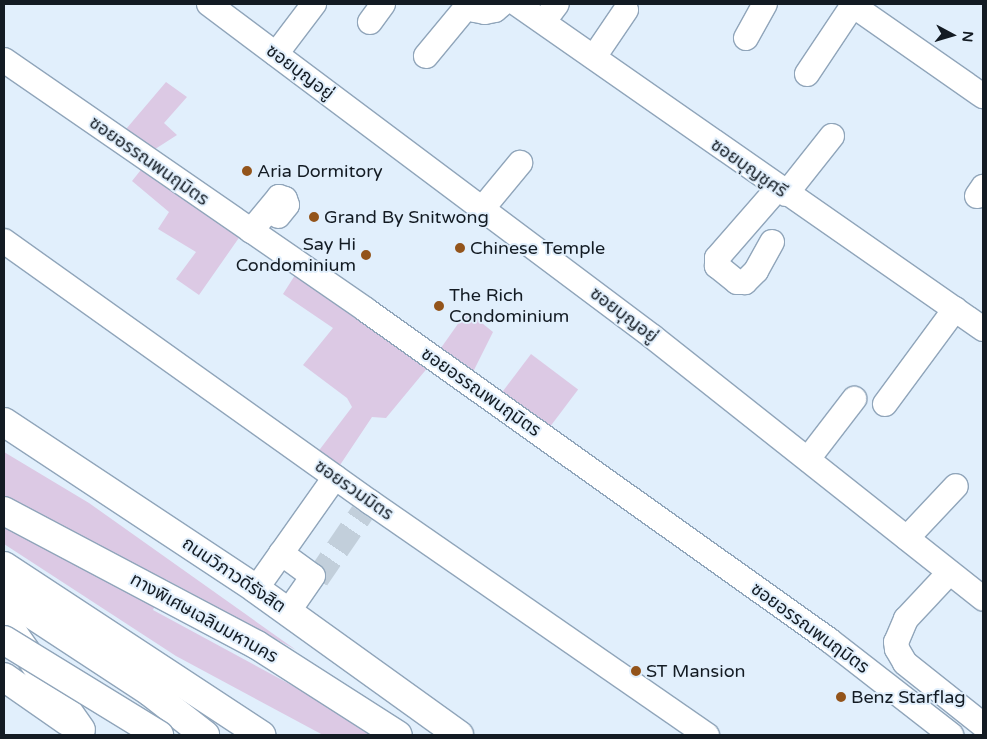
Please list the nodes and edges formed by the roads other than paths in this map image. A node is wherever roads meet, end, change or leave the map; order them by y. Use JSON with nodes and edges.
{"nodes":[{"id":1,"x":209,"y":4,"type":"edge"},
{"id":2,"x":314,"y":4,"type":"edge"},
{"id":3,"x":502,"y":4,"type":"edge"},
{"id":4,"x":517,"y":4,"type":"edge"},
{"id":5,"x":765,"y":4,"type":"edge"},
{"id":6,"x":852,"y":4,"type":"edge"},
{"id":7,"x":626,"y":10,"type":"dead end"},
{"id":8,"x":550,"y":13,"type":"edge"},
{"id":9,"x":746,"y":38,"type":"dead end"},
{"id":10,"x":276,"y":54,"type":"junction"},
{"id":11,"x":426,"y":56,"type":"dead end"},
{"id":12,"x":594,"y":57,"type":"junction"},
{"id":13,"x":4,"y":60,"type":"edge"},
{"id":14,"x":807,"y":74,"type":"dead end"},
{"id":15,"x":983,"y":96,"type":"edge"},
{"id":16,"x":832,"y":136,"type":"dead end"},
{"id":17,"x":520,"y":163,"type":"dead end"},
{"id":18,"x":782,"y":191,"type":"junction"},
{"id":19,"x":482,"y":209,"type":"junction"},
{"id":20,"x":278,"y":216,"type":"dead end"},
{"id":21,"x":251,"y":231,"type":"junction"},
{"id":22,"x":4,"y":241,"type":"edge"},
{"id":23,"x":772,"y":242,"type":"dead end"},
{"id":24,"x":955,"y":309,"type":"junction"},
{"id":25,"x":983,"y":329,"type":"edge"},
{"id":26,"x":854,"y":400,"type":"dead end"},
{"id":27,"x":885,"y":404,"type":"dead end"},
{"id":28,"x":4,"y":422,"type":"edge"},
{"id":29,"x":808,"y":459,"type":"junction"},
{"id":30,"x":331,"y":483,"type":"junction"},
{"id":31,"x":956,"y":486,"type":"dead end"},
{"id":32,"x":4,"y":512,"type":"edge"},
{"id":33,"x":907,"y":538,"type":"junction"},
{"id":34,"x":281,"y":553,"type":"junction"},
{"id":35,"x":4,"y":566,"type":"edge"},
{"id":36,"x":948,"y":573,"type":"junction"},
{"id":37,"x":256,"y":589,"type":"junction"},
{"id":38,"x":4,"y":596,"type":"edge"},
{"id":39,"x":983,"y":599,"type":"edge"},
{"id":40,"x":288,"y":612,"type":"junction"},
{"id":41,"x":4,"y":620,"type":"edge"},
{"id":42,"x":4,"y":640,"type":"edge"},
{"id":43,"x":4,"y":677,"type":"edge"},
{"id":44,"x":983,"y":725,"type":"edge"},
{"id":45,"x":85,"y":732,"type":"edge"},
{"id":46,"x":159,"y":735,"type":"edge"},
{"id":47,"x":205,"y":735,"type":"edge"},
{"id":48,"x":261,"y":735,"type":"edge"},
{"id":49,"x":398,"y":735,"type":"edge"},
{"id":50,"x":459,"y":735,"type":"edge"},
{"id":51,"x":707,"y":735,"type":"edge"},
{"id":52,"x":951,"y":735,"type":"edge"}],
"edges":[{"from":1,"to":10,"type":"street","name":"ซอยบุญอยู่"},
{"from":2,"to":10,"type":"street"},
{"from":3,"to":11,"type":"street"},
{"from":4,"to":8,"type":"street","name":"ซอยบุญชูศรี"},
{"from":5,"to":9,"type":"street"},
{"from":6,"to":14,"type":"street"},
{"from":6,"to":15,"type":"street"},
{"from":7,"to":12,"type":"street"},
{"from":8,"to":12,"type":"street","name":"ซอยบุญชูศรี"},
{"from":10,"to":19,"type":"street","name":"ซอยบุญอยู่"},
{"from":12,"to":18,"type":"street","name":"ซอยบุญชูศรี"},
{"from":13,"to":21,"type":"street","name":"ซอยอรรณพนฤมิตร"},
{"from":16,"to":18,"type":"street"},
{"from":17,"to":19,"type":"street"},
{"from":18,"to":23,"type":"street"},
{"from":18,"to":24,"type":"street","name":"ซอยบุญชูศรี"},
{"from":19,"to":29,"type":"street","name":"ซอยบุญอยู่"},
{"from":20,"to":21,"type":"street"},
{"from":21,"to":52,"type":"street","name":"ซอยอรรณพนฤมิตร"},
{"from":22,"to":30,"type":"street","name":"ซอยรวมมิตร"},
{"from":24,"to":25,"type":"street","name":"ซอยบุญชูศรี"},
{"from":24,"to":27,"type":"street"},
{"from":26,"to":29,"type":"street"},
{"from":28,"to":37,"type":"main road","name":"ถนนวิภาวดีรังสิต"},
{"from":29,"to":33,"type":"street","name":"ซอยบุญอยู่"},
{"from":30,"to":34,"type":"street"},
{"from":30,"to":51,"type":"street","name":"ซอยรวมมิตร"},
{"from":31,"to":33,"type":"street"},
{"from":32,"to":49,"type":"main road","name":"ทางพิเศษเฉลิมมหานคร"},
{"from":33,"to":36,"type":"street","name":"ซอยบุญอยู่"},
{"from":34,"to":37,"type":"street"},
{"from":34,"to":40,"type":"street"},
{"from":35,"to":48,"type":"main road"},
{"from":36,"to":39,"type":"street","name":"ซอยบุญอยู่"},
{"from":36,"to":44,"type":"street"},
{"from":37,"to":40,"type":"main road","name":"ถนนวิภาวดีรังสิต"},
{"from":38,"to":47,"type":"main road"},
{"from":40,"to":50,"type":"main road","name":"ถนนวิภาวดีรังสิต"},
{"from":41,"to":45,"type":"main road"},
{"from":42,"to":46,"type":"main road","bridge":true},
{"from":43,"to":45,"type":"main road"}]}
